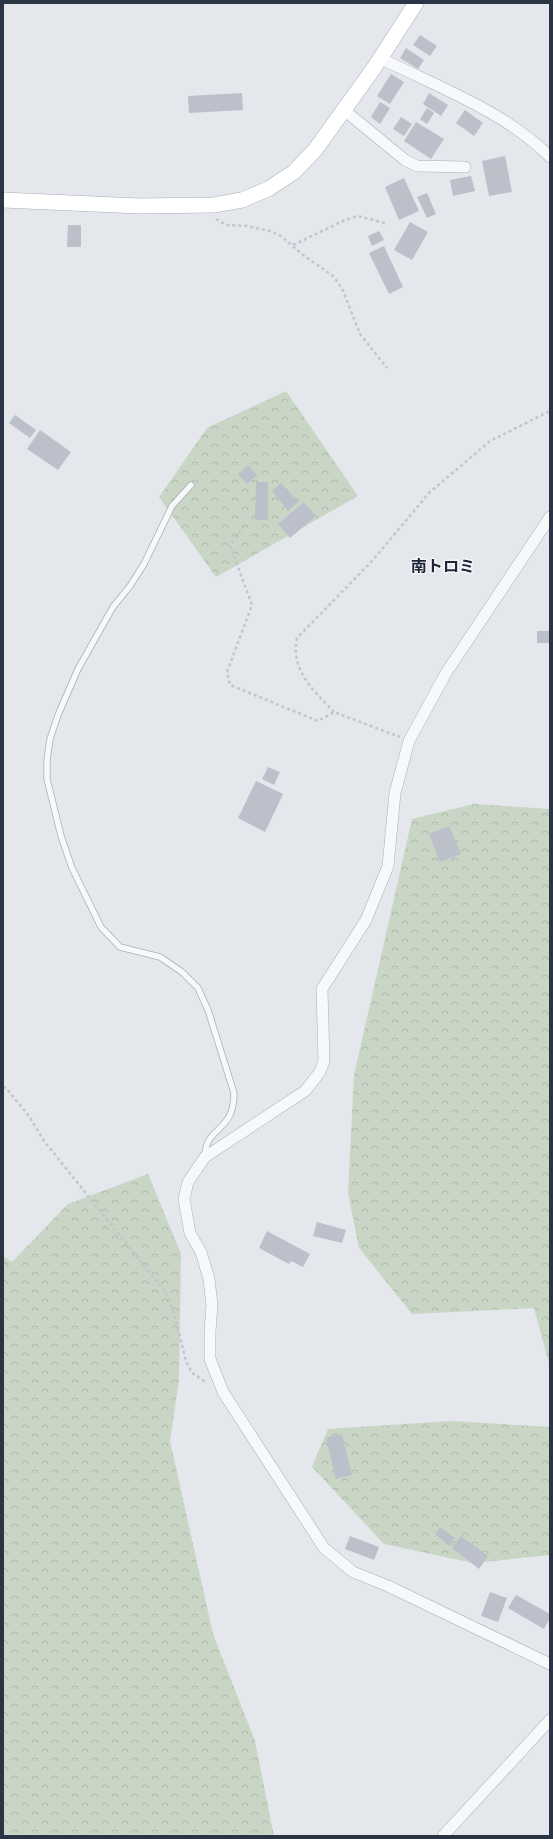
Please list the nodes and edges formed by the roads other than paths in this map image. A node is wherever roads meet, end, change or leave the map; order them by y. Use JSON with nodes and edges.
{"nodes":[{"id":1,"x":416,"y":3,"type":"edge"},
{"id":2,"x":380,"y":58,"type":"junction"},
{"id":3,"x":344,"y":110,"type":"junction"},
{"id":4,"x":550,"y":157,"type":"edge"},
{"id":5,"x":465,"y":167,"type":"dead end"},
{"id":6,"x":3,"y":200,"type":"edge"},
{"id":7,"x":191,"y":485,"type":"dead end"},
{"id":8,"x":550,"y":517,"type":"edge"},
{"id":9,"x":205,"y":1157,"type":"junction"},
{"id":10,"x":550,"y":1664,"type":"edge"},
{"id":11,"x":550,"y":1720,"type":"edge"},
{"id":12,"x":443,"y":1836,"type":"edge"}],
"edges":[{"from":1,"to":2,"type":"street"},
{"from":2,"to":3,"type":"street"},
{"from":2,"to":4,"type":"street"},
{"from":3,"to":5,"type":"street"},
{"from":3,"to":6,"type":"street"},
{"from":7,"to":9,"type":"lane"},
{"from":8,"to":9,"type":"street"},
{"from":9,"to":10,"type":"street"},
{"from":11,"to":12,"type":"street"}]}
